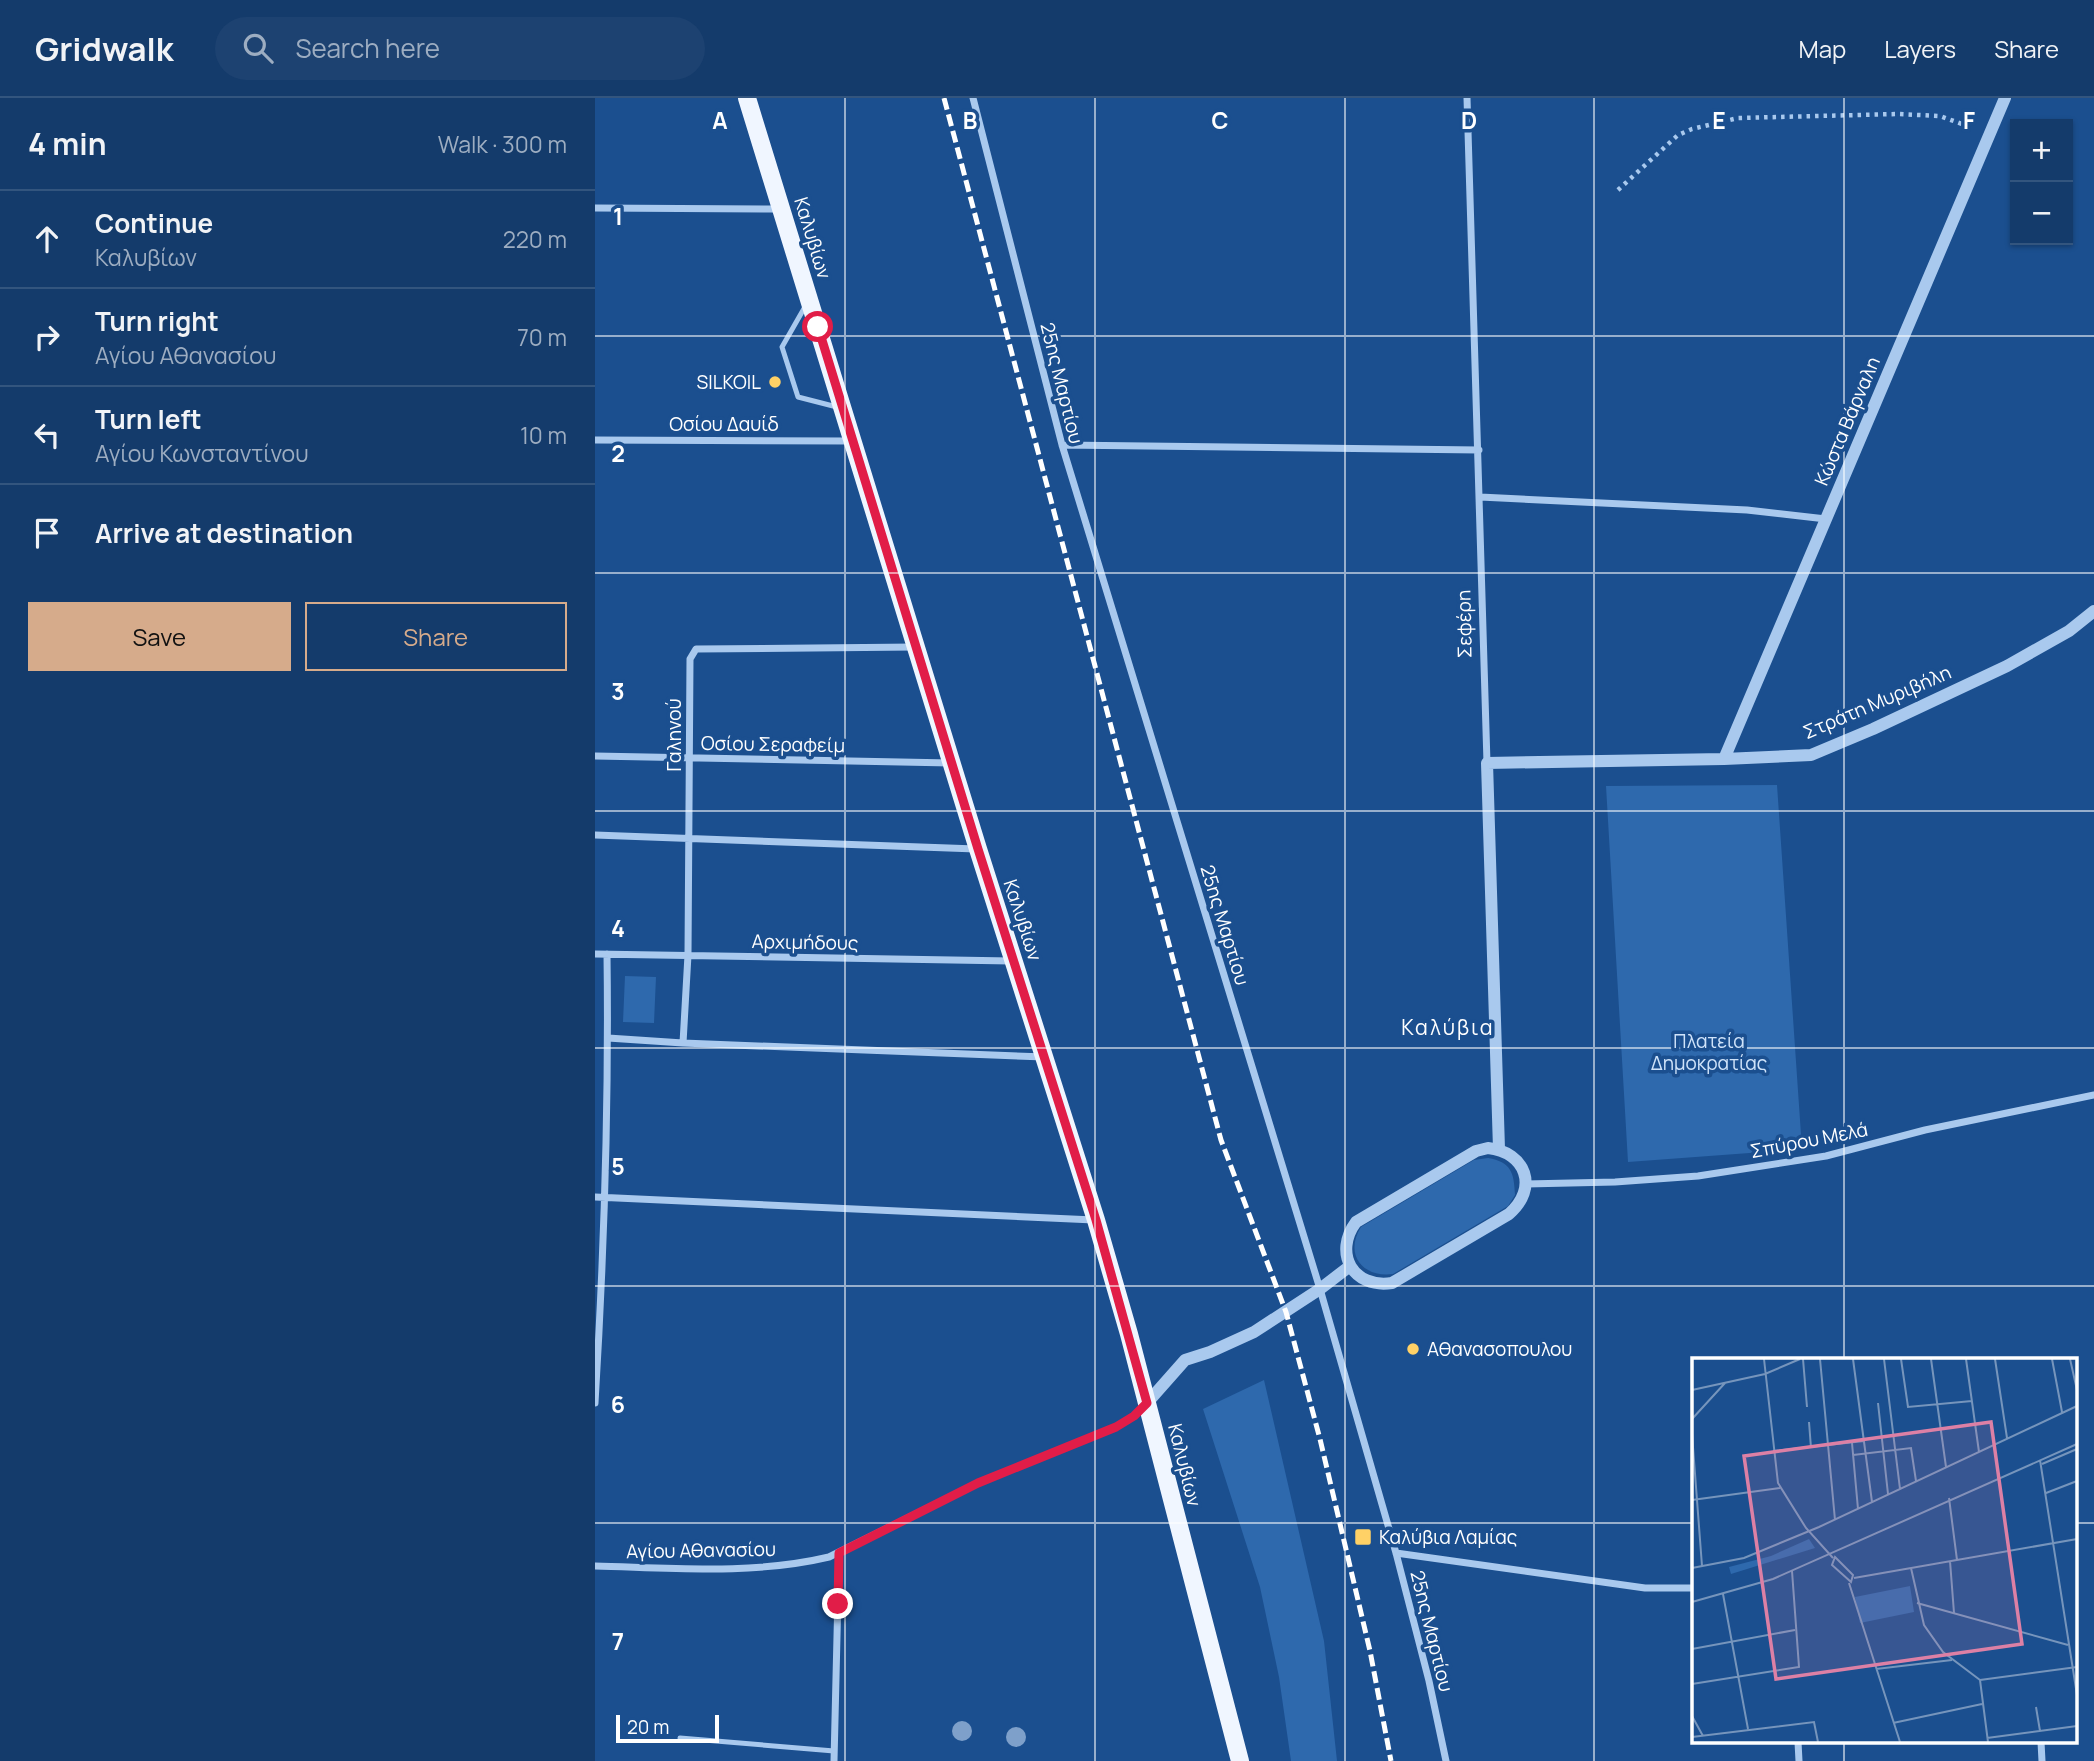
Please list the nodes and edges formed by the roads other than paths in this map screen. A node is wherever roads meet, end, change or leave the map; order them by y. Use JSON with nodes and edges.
{"nodes":[{"id":1,"x":747,"y":98,"type":"edge"},
{"id":2,"x":973,"y":98,"type":"edge"},
{"id":3,"x":1467,"y":98,"type":"edge"},
{"id":4,"x":2004,"y":98,"type":"edge"},
{"id":5,"x":595,"y":208,"type":"edge"},
{"id":6,"x":782,"y":209,"type":"junction"},
{"id":7,"x":809,"y":299,"type":"junction"},
{"id":8,"x":843,"y":409,"type":"junction"},
{"id":9,"x":595,"y":440,"type":"edge"},
{"id":10,"x":852,"y":441,"type":"junction"},
{"id":11,"x":1062,"y":446,"type":"junction"},
{"id":12,"x":1479,"y":450,"type":"junction"},
{"id":13,"x":1480,"y":497,"type":"junction"},
{"id":14,"x":1826,"y":519,"type":"junction"},
{"id":15,"x":2094,"y":611,"type":"edge"},
{"id":16,"x":916,"y":647,"type":"junction"},
{"id":17,"x":595,"y":756,"type":"edge"},
{"id":18,"x":691,"y":759,"type":"junction"},
{"id":19,"x":1724,"y":759,"type":"junction"},
{"id":20,"x":951,"y":763,"type":"junction"},
{"id":21,"x":1487,"y":763,"type":"junction"},
{"id":22,"x":595,"y":835,"type":"edge"},
{"id":23,"x":689,"y":838,"type":"junction"},
{"id":24,"x":978,"y":849,"type":"junction"},
{"id":25,"x":595,"y":954,"type":"edge"},
{"id":26,"x":607,"y":954,"type":"junction"},
{"id":27,"x":688,"y":955,"type":"junction"},
{"id":28,"x":1015,"y":961,"type":"junction"},
{"id":29,"x":608,"y":1038,"type":"junction"},
{"id":30,"x":683,"y":1043,"type":"junction"},
{"id":31,"x":1045,"y":1057,"type":"junction"},
{"id":32,"x":2094,"y":1095,"type":"edge"},
{"id":33,"x":1499,"y":1149,"type":"junction"},
{"id":34,"x":1526,"y":1184,"type":"junction"},
{"id":35,"x":595,"y":1197,"type":"edge"},
{"id":36,"x":605,"y":1198,"type":"junction"},
{"id":37,"x":1096,"y":1220,"type":"junction"},
{"id":38,"x":1350,"y":1266,"type":"junction"},
{"id":39,"x":1320,"y":1289,"type":"junction"},
{"id":40,"x":598,"y":1312,"type":"edge"},
{"id":41,"x":595,"y":1403,"type":"edge"},
{"id":42,"x":1147,"y":1403,"type":"junction"},
{"id":43,"x":839,"y":1553,"type":"junction"},
{"id":44,"x":1396,"y":1553,"type":"junction"},
{"id":45,"x":595,"y":1566,"type":"edge"},
{"id":46,"x":1692,"y":1588,"type":"edge"},
{"id":47,"x":680,"y":1738,"type":"dead end"},
{"id":48,"x":834,"y":1751,"type":"junction"},
{"id":49,"x":834,"y":1761,"type":"edge"},
{"id":50,"x":1240,"y":1761,"type":"edge"},
{"id":51,"x":1446,"y":1761,"type":"edge"}],
"edges":[{"from":1,"to":6,"type":"main road","name":"Καλυβίων"},
{"from":2,"to":11,"type":"street","name":"25ης Μαρτίου"},
{"from":3,"to":12,"type":"street","name":"Σεφέρη"},
{"from":4,"to":14,"type":"street","name":"Κώστα Βάρναλη"},
{"from":5,"to":6,"type":"street"},
{"from":6,"to":7,"type":"main road","name":"Καλυβίων"},
{"from":7,"to":8,"type":"main road","name":"Καλυβίων"},
{"from":7,"to":8,"type":"lane"},
{"from":8,"to":10,"type":"main road","name":"Καλυβίων"},
{"from":9,"to":10,"type":"street","name":"Οσίου Δαυίδ"},
{"from":10,"to":16,"type":"main road","name":"Καλυβίων"},
{"from":11,"to":12,"type":"street"},
{"from":11,"to":39,"type":"street","name":"25ης Μαρτίου"},
{"from":12,"to":13,"type":"street","name":"Σεφέρη"},
{"from":13,"to":14,"type":"street"},
{"from":13,"to":21,"type":"street","name":"Σεφέρη"},
{"from":14,"to":19,"type":"street","name":"Κώστα Βάρναλη"},
{"from":15,"to":19,"type":"street","name":"Στράτη Μυριβήλη"},
{"from":16,"to":18,"type":"street","name":"Γαληνού"},
{"from":16,"to":20,"type":"main road","name":"Καλυβίων"},
{"from":17,"to":18,"type":"street","name":"Οσίου Σεραφείμ"},
{"from":18,"to":20,"type":"street","name":"Οσίου Σεραφείμ"},
{"from":18,"to":23,"type":"street","name":"Γαληνού"},
{"from":19,"to":21,"type":"street","name":"Στράτη Μυριβήλη"},
{"from":20,"to":24,"type":"main road","name":"Καλυβίων"},
{"from":21,"to":33,"type":"street","name":"Σεφέρη"},
{"from":22,"to":23,"type":"street"},
{"from":23,"to":24,"type":"street"},
{"from":23,"to":27,"type":"street","name":"Γαληνού"},
{"from":24,"to":28,"type":"main road","name":"Καλυβίων"},
{"from":25,"to":26,"type":"street","name":"Αρχιμήδους"},
{"from":26,"to":27,"type":"street","name":"Αρχιμήδους"},
{"from":26,"to":29,"type":"street"},
{"from":27,"to":28,"type":"street","name":"Αρχιμήδους"},
{"from":27,"to":30,"type":"street","name":"Γαληνού"},
{"from":28,"to":31,"type":"main road","name":"Καλυβίων"},
{"from":29,"to":30,"type":"street"},
{"from":29,"to":36,"type":"street"},
{"from":30,"to":31,"type":"street"},
{"from":31,"to":37,"type":"main road","name":"Καλυβίων"},
{"from":32,"to":34,"type":"street","name":"Σπύρου Μελά"},
{"from":33,"to":34,"type":"street"},
{"from":33,"to":38,"type":"street"},
{"from":34,"to":38,"type":"street"},
{"from":35,"to":36,"type":"street"},
{"from":36,"to":37,"type":"street"},
{"from":36,"to":40,"type":"street"},
{"from":37,"to":42,"type":"main road","name":"Καλυβίων"},
{"from":38,"to":39,"type":"street"},
{"from":39,"to":42,"type":"street"},
{"from":39,"to":44,"type":"street","name":"25ης Μαρτίου"},
{"from":40,"to":41,"type":"street"},
{"from":42,"to":43,"type":"street","name":"Αγίου Αθανασίου"},
{"from":42,"to":50,"type":"main road","name":"Καλυβίων"},
{"from":43,"to":45,"type":"street","name":"Αγίου Αθανασίου"},
{"from":43,"to":48,"type":"street"},
{"from":44,"to":46,"type":"street"},
{"from":44,"to":51,"type":"street","name":"25ης Μαρτίου"},
{"from":47,"to":48,"type":"lane"},
{"from":48,"to":49,"type":"street"}]}
